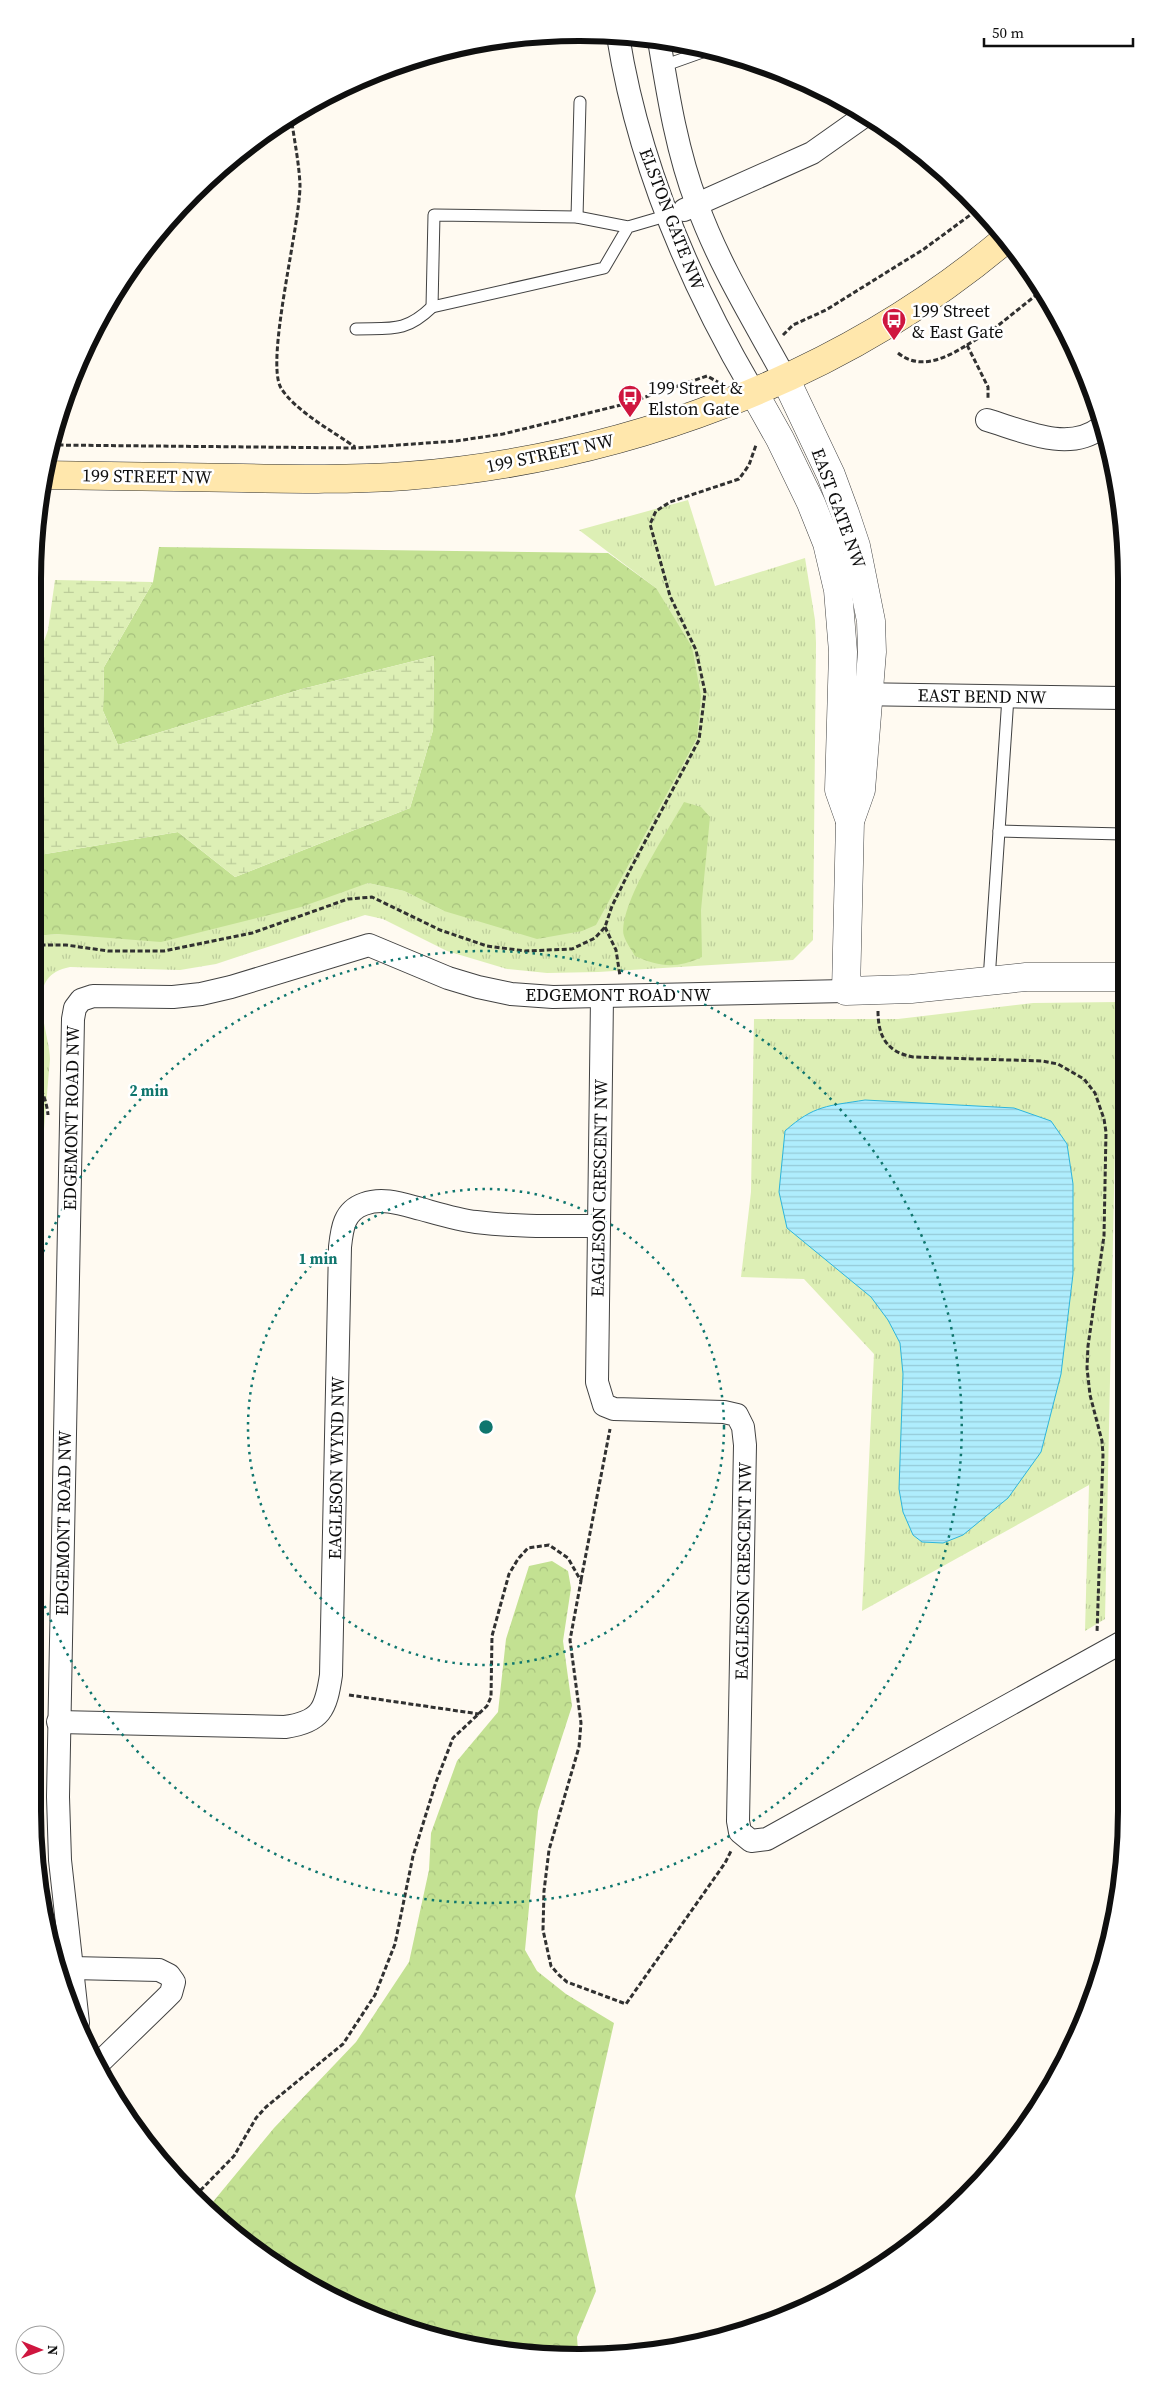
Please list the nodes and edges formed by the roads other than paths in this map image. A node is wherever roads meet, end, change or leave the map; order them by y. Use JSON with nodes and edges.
{"nodes":[{"id":1,"x":619,"y":42,"type":"edge"},
{"id":2,"x":660,"y":48,"type":"edge"},
{"id":3,"x":695,"y":54,"type":"edge"},
{"id":4,"x":663,"y":66,"type":"junction"},
{"id":5,"x":626,"y":77,"type":"junction"},
{"id":6,"x":580,"y":102,"type":"dead end"},
{"id":7,"x":860,"y":120,"type":"edge"},
{"id":8,"x":697,"y":205,"type":"junction"},
{"id":9,"x":669,"y":215,"type":"junction"},
{"id":10,"x":577,"y":217,"type":"junction"},
{"id":11,"x":628,"y":227,"type":"junction"},
{"id":12,"x":1000,"y":244,"type":"edge"},
{"id":13,"x":432,"y":307,"type":"junction"},
{"id":14,"x":356,"y":329,"type":"dead end"},
{"id":15,"x":785,"y":378,"type":"junction"},
{"id":16,"x":753,"y":391,"type":"junction"},
{"id":17,"x":987,"y":420,"type":"road end"},
{"id":18,"x":1096,"y":430,"type":"edge"},
{"id":19,"x":52,"y":475,"type":"edge"},
{"id":20,"x":842,"y":694,"type":"junction"},
{"id":21,"x":869,"y":694,"type":"junction"},
{"id":22,"x":1008,"y":697,"type":"junction"},
{"id":23,"x":1118,"y":698,"type":"edge"},
{"id":24,"x":850,"y":821,"type":"junction"},
{"id":25,"x":999,"y":831,"type":"junction"},
{"id":26,"x":1118,"y":834,"type":"edge"},
{"id":27,"x":1118,"y":977,"type":"edge"},
{"id":28,"x":989,"y":980,"type":"junction"},
{"id":29,"x":846,"y":991,"type":"junction"},
{"id":30,"x":611,"y":996,"type":"junction"},
{"id":31,"x":599,"y":1226,"type":"junction"},
{"id":32,"x":1118,"y":1644,"type":"edge"},
{"id":33,"x":58,"y":1722,"type":"junction"},
{"id":34,"x":72,"y":1968,"type":"junction"},
{"id":35,"x":75,"y":1998,"type":"edge"},
{"id":36,"x":103,"y":2060,"type":"edge"}],
"edges":[{"from":1,"to":5,"type":"street","name":"ELSTON GATE NW"},
{"from":2,"to":4,"type":"street","name":"ELSTON GATE NW"},
{"from":3,"to":4,"type":"lane"},
{"from":4,"to":5,"type":"street"},
{"from":4,"to":8,"type":"street","name":"ELSTON GATE NW"},
{"from":5,"to":9,"type":"street","name":"ELSTON GATE NW"},
{"from":6,"to":10,"type":"lane"},
{"from":7,"to":8,"type":"street"},
{"from":8,"to":9,"type":"street"},
{"from":8,"to":15,"type":"street","name":"ELSTON GATE NW"},
{"from":9,"to":11,"type":"lane"},
{"from":9,"to":16,"type":"street","name":"ELSTON GATE NW"},
{"from":10,"to":11,"type":"lane"},
{"from":10,"to":13,"type":"lane"},
{"from":11,"to":13,"type":"lane"},
{"from":12,"to":15,"type":"main road","name":"199 STREET NW"},
{"from":13,"to":14,"type":"lane"},
{"from":15,"to":16,"type":"main road","name":"199 STREET NW"},
{"from":15,"to":21,"type":"street","name":"EAST GATE NW"},
{"from":16,"to":19,"type":"main road","name":"199 STREET NW"},
{"from":16,"to":20,"type":"street","name":"EAST GATE NW"},
{"from":17,"to":18,"type":"street"},
{"from":20,"to":21,"type":"street","name":"EAST BEND NW"},
{"from":20,"to":24,"type":"street","name":"EAST GATE NW"},
{"from":21,"to":22,"type":"street","name":"EAST BEND NW"},
{"from":21,"to":24,"type":"street","name":"EAST GATE NW"},
{"from":22,"to":23,"type":"street","name":"EAST BEND NW"},
{"from":22,"to":25,"type":"lane"},
{"from":24,"to":29,"type":"street","name":"EAST GATE NW"},
{"from":25,"to":26,"type":"lane"},
{"from":25,"to":28,"type":"lane"},
{"from":27,"to":28,"type":"street","name":"EDGEMONT ROAD NW"},
{"from":28,"to":29,"type":"street","name":"EDGEMONT ROAD NW"},
{"from":29,"to":30,"type":"street","name":"EDGEMONT ROAD NW"},
{"from":30,"to":31,"type":"street","name":"EAGLESON CRESCENT NW"},
{"from":30,"to":33,"type":"street","name":"EDGEMONT ROAD NW"},
{"from":31,"to":32,"type":"street","name":"EAGLESON CRESCENT NW"},
{"from":31,"to":33,"type":"street","name":"EAGLESON WYND NW"},
{"from":33,"to":34,"type":"street","name":"EDGEMONT ROAD NW"},
{"from":34,"to":35,"type":"street","name":"EDGEMONT ROAD NW"},
{"from":34,"to":36,"type":"street"}]}
